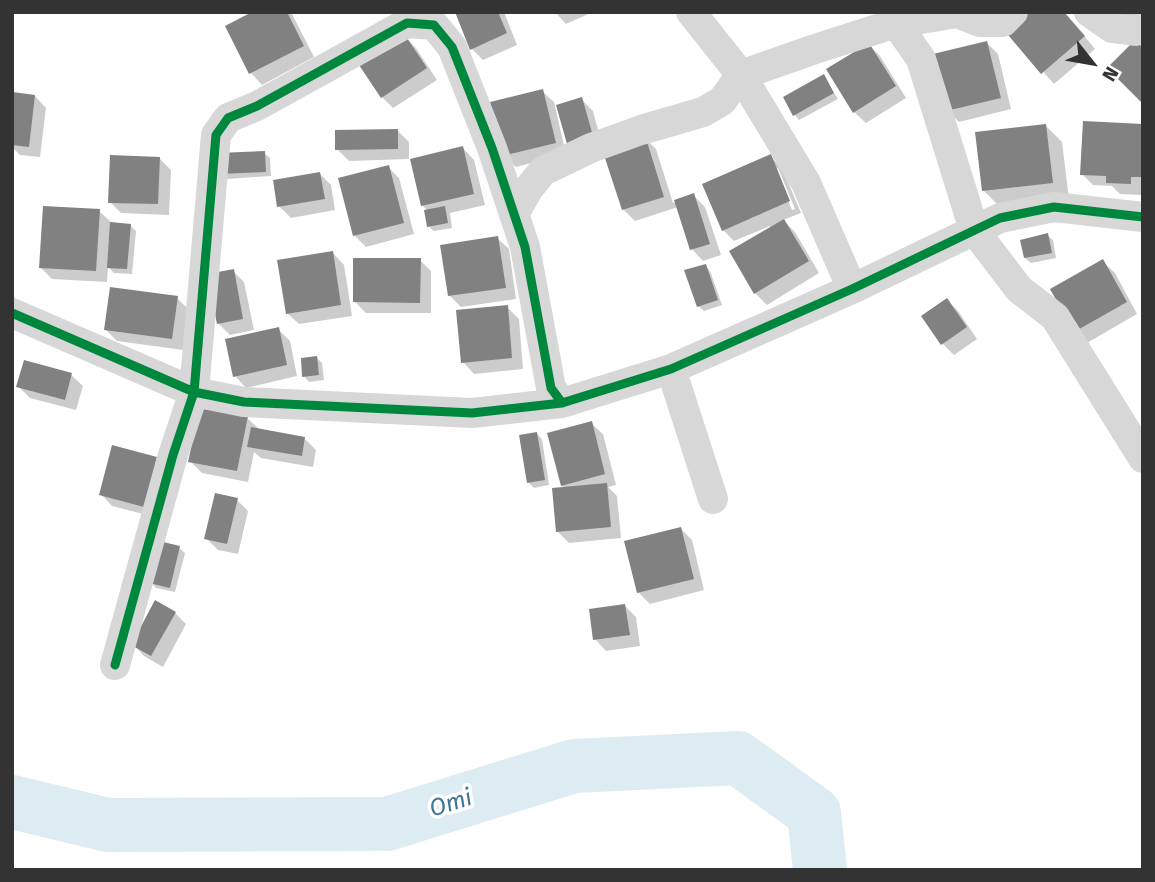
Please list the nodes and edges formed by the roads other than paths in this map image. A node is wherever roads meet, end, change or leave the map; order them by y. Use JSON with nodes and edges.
{"nodes":[{"id":1,"x":691,"y":12,"type":"edge"},
{"id":2,"x":1013,"y":12,"type":"edge"},
{"id":3,"x":1089,"y":12,"type":"edge"},
{"id":4,"x":896,"y":23,"type":"junction"},
{"id":5,"x":1143,"y":28,"type":"edge"},
{"id":6,"x":741,"y":75,"type":"junction"},
{"id":7,"x":514,"y":214,"type":"junction"},
{"id":8,"x":1143,"y":217,"type":"edge"},
{"id":9,"x":974,"y":230,"type":"junction"},
{"id":10,"x":852,"y":289,"type":"junction"},
{"id":11,"x":12,"y":313,"type":"edge"},
{"id":12,"x":671,"y":369,"type":"junction"},
{"id":13,"x":194,"y":392,"type":"junction"},
{"id":14,"x":562,"y":402,"type":"junction"},
{"id":15,"x":1143,"y":458,"type":"edge"},
{"id":16,"x":713,"y":499,"type":"dead end"},
{"id":17,"x":115,"y":665,"type":"dead end"}],
"edges":[{"from":1,"to":6,"type":"street"},
{"from":2,"to":4,"type":"street"},
{"from":3,"to":5,"type":"street"},
{"from":4,"to":6,"type":"street"},
{"from":4,"to":9,"type":"street"},
{"from":6,"to":7,"type":"street"},
{"from":6,"to":10,"type":"street"},
{"from":7,"to":13,"type":"street"},
{"from":7,"to":14,"type":"street"},
{"from":8,"to":9,"type":"street"},
{"from":9,"to":10,"type":"street"},
{"from":9,"to":15,"type":"street"},
{"from":10,"to":12,"type":"street"},
{"from":11,"to":13,"type":"street"},
{"from":12,"to":14,"type":"street"},
{"from":12,"to":16,"type":"street"},
{"from":13,"to":14,"type":"street"},
{"from":13,"to":17,"type":"street"}]}
